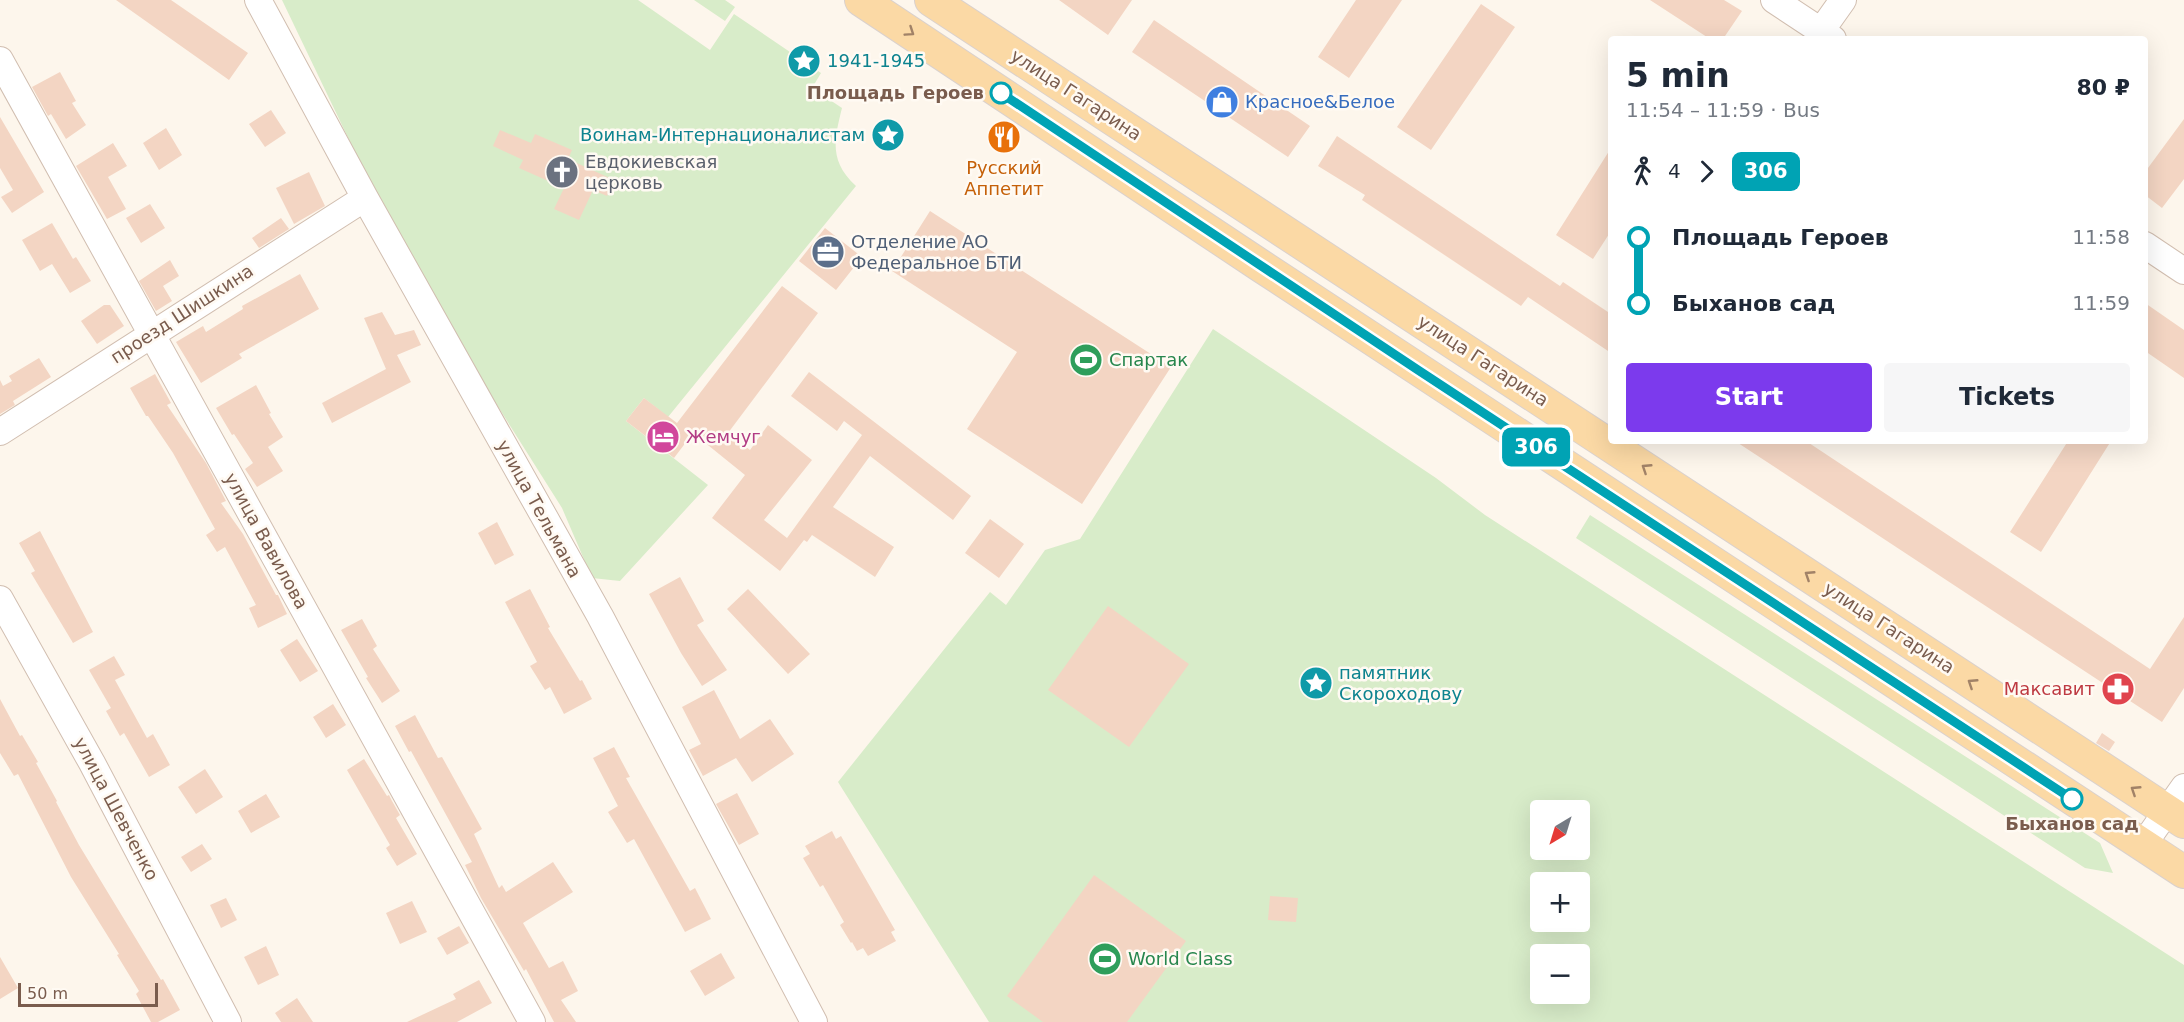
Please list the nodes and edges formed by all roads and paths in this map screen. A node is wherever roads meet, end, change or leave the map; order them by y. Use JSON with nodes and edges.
{"nodes":[{"id":1,"x":258,"y":0,"type":"edge"},
{"id":2,"x":861,"y":0,"type":"edge"},
{"id":3,"x":931,"y":0,"type":"edge"},
{"id":4,"x":1774,"y":0,"type":"edge"},
{"id":5,"x":1843,"y":0,"type":"edge"},
{"id":6,"x":1827,"y":35,"type":"edge"},
{"id":7,"x":0,"y":60,"type":"edge"},
{"id":8,"x":365,"y":198,"type":"junction"},
{"id":9,"x":2148,"y":247,"type":"edge"},
{"id":10,"x":2184,"y":271,"type":"edge"},
{"id":11,"x":152,"y":333,"type":"junction"},
{"id":12,"x":0,"y":432,"type":"edge"},
{"id":13,"x":1608,"y":443,"type":"edge"},
{"id":14,"x":1609,"y":444,"type":"edge"},
{"id":15,"x":1731,"y":524,"type":"junction"},
{"id":16,"x":1708,"y":558,"type":"junction"},
{"id":17,"x":0,"y":599,"type":"edge"},
{"id":18,"x":2178,"y":806,"type":"edge"},
{"id":19,"x":2143,"y":845,"type":"junction"},
{"id":20,"x":2184,"y":872,"type":"edge"},
{"id":21,"x":228,"y":1022,"type":"edge"},
{"id":22,"x":532,"y":1022,"type":"edge"},
{"id":23,"x":814,"y":1022,"type":"edge"}],
"edges":[{"from":1,"to":8,"type":"street","name":"улица Тельмана"},
{"from":2,"to":16,"type":"main road","one_way":true},
{"from":13,"to":3,"type":"main road","name":"улица Гагарина","one_way":true},
{"from":4,"to":6,"type":"street"},
{"from":5,"to":6,"type":"street"},
{"from":7,"to":11,"type":"street","name":"улица Вавилова"},
{"from":8,"to":11,"type":"street","name":"проезд Шишкина"},
{"from":8,"to":23,"type":"street","name":"улица Тельмана"},
{"from":9,"to":10,"type":"street"},
{"from":11,"to":12,"type":"street","name":"проезд Шишкина"},
{"from":11,"to":22,"type":"street","name":"улица Вавилова"},
{"from":15,"to":14,"type":"main road","name":"улица Гагарина","one_way":true},
{"from":15,"to":16,"type":"main road"},
{"from":18,"to":15,"type":"main road","name":"улица Гагарина","one_way":true},
{"from":16,"to":19,"type":"main road"},
{"from":17,"to":21,"type":"street","name":"улица Шевченко"},
{"from":18,"to":19,"type":"street"},
{"from":19,"to":20,"type":"main road"}]}
